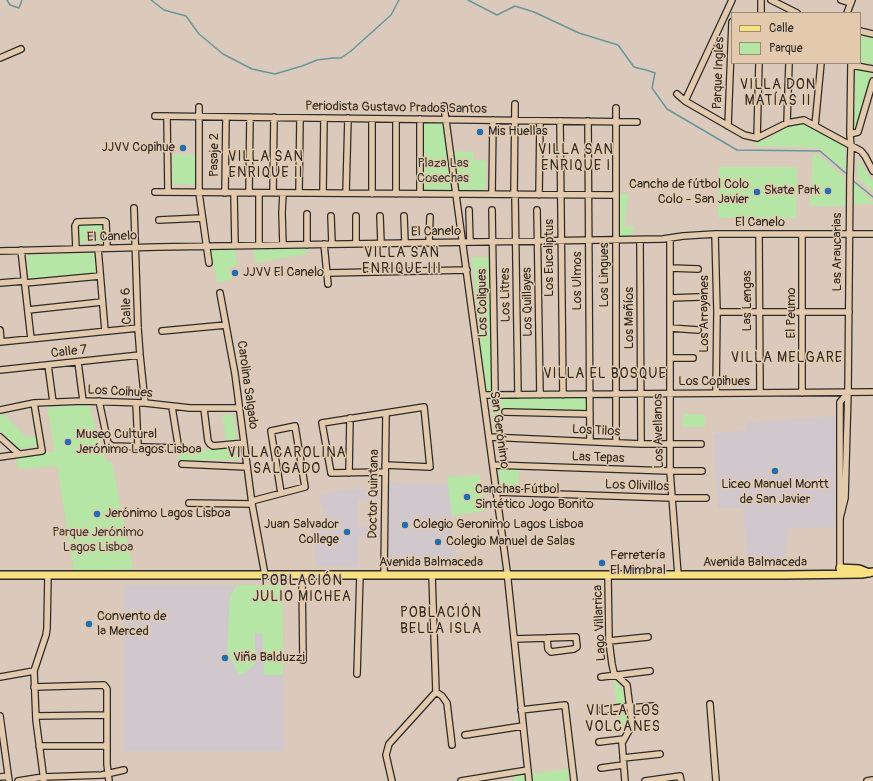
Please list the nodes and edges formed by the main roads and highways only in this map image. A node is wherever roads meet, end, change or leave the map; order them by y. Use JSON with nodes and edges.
{"nodes":[{"id":1,"x":869,"y":574,"type":"edge"},
{"id":2,"x":0,"y":575,"type":"edge"}],
"edges":[{"from":1,"to":2,"type":"main road","name":"Avenida Balmaceda"}]}
